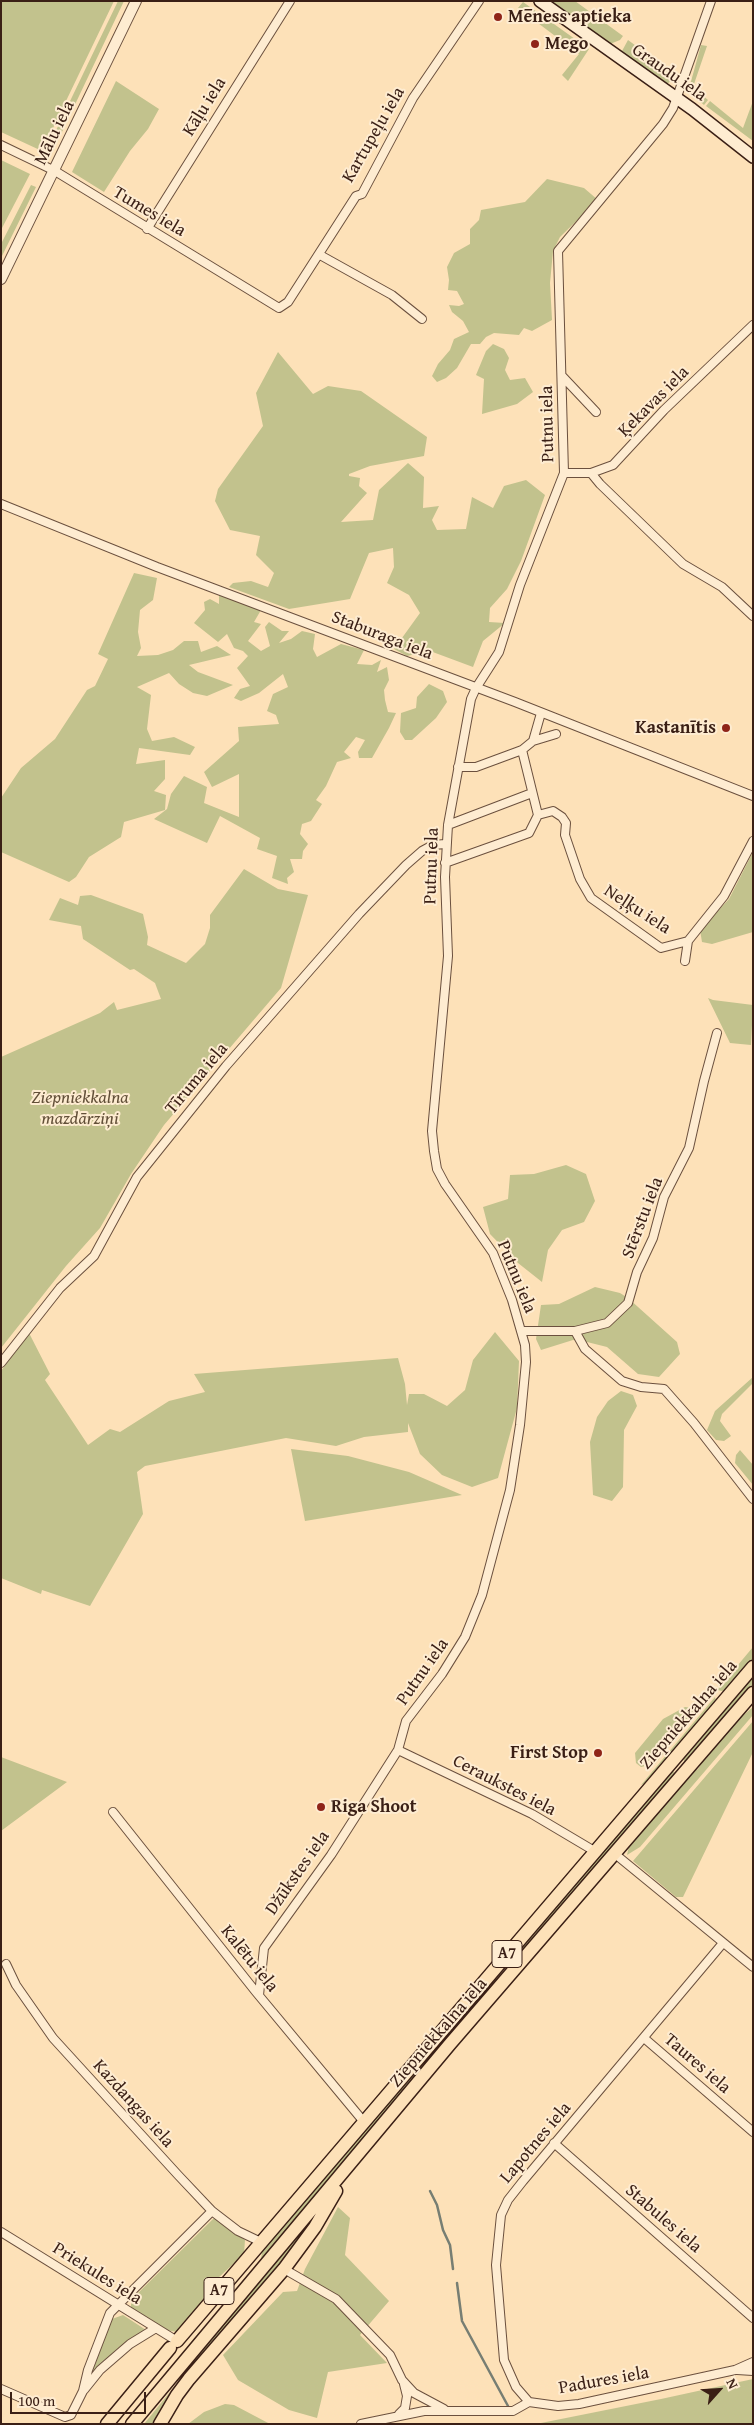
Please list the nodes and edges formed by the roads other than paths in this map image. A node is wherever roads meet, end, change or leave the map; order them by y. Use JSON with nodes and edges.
{"nodes":[{"id":1,"x":136,"y":1,"type":"edge"},
{"id":2,"x":290,"y":1,"type":"edge"},
{"id":3,"x":480,"y":1,"type":"edge"},
{"id":4,"x":540,"y":1,"type":"edge"},
{"id":5,"x":711,"y":1,"type":"edge"},
{"id":6,"x":677,"y":99,"type":"junction"},
{"id":7,"x":1,"y":145,"type":"edge"},
{"id":8,"x":753,"y":157,"type":"edge"},
{"id":9,"x":55,"y":171,"type":"junction"},
{"id":10,"x":147,"y":229,"type":"junction"},
{"id":11,"x":320,"y":255,"type":"junction"},
{"id":12,"x":1,"y":279,"type":"edge"},
{"id":13,"x":279,"y":308,"type":"joint"},
{"id":14,"x":422,"y":319,"type":"dead end"},
{"id":15,"x":753,"y":325,"type":"edge"},
{"id":16,"x":562,"y":376,"type":"junction"},
{"id":17,"x":596,"y":412,"type":"dead end"},
{"id":18,"x":564,"y":472,"type":"junction"},
{"id":19,"x":591,"y":472,"type":"junction"},
{"id":20,"x":1,"y":504,"type":"edge"},
{"id":21,"x":753,"y":616,"type":"edge"},
{"id":22,"x":476,"y":688,"type":"junction"},
{"id":23,"x":541,"y":713,"type":"junction"},
{"id":24,"x":556,"y":734,"type":"dead end"},
{"id":25,"x":533,"y":741,"type":"junction"},
{"id":26,"x":522,"y":750,"type":"junction"},
{"id":27,"x":458,"y":767,"type":"junction"},
{"id":28,"x":532,"y":793,"type":"junction"},
{"id":29,"x":753,"y":796,"type":"edge"},
{"id":30,"x":538,"y":814,"type":"junction"},
{"id":31,"x":448,"y":825,"type":"junction"},
{"id":32,"x":753,"y":840,"type":"edge"},
{"id":33,"x":446,"y":844,"type":"junction"},
{"id":34,"x":445,"y":863,"type":"junction"},
{"id":35,"x":688,"y":941,"type":"junction"},
{"id":36,"x":685,"y":961,"type":"dead end"},
{"id":37,"x":718,"y":1033,"type":"dead end"},
{"id":38,"x":521,"y":1331,"type":"junction"},
{"id":39,"x":576,"y":1331,"type":"junction"},
{"id":40,"x":1,"y":1362,"type":"edge"},
{"id":41,"x":753,"y":1499,"type":"edge"},
{"id":42,"x":753,"y":1667,"type":"edge"},
{"id":43,"x":753,"y":1693,"type":"edge"},
{"id":44,"x":398,"y":1750,"type":"junction"},
{"id":45,"x":676,"y":1757,"type":"junction"},
{"id":46,"x":687,"y":1769,"type":"junction"},
{"id":47,"x":113,"y":1812,"type":"dead end"},
{"id":48,"x":596,"y":1852,"type":"junction"},
{"id":49,"x":615,"y":1854,"type":"junction"},
{"id":50,"x":723,"y":1943,"type":"junction"},
{"id":51,"x":6,"y":1964,"type":"dead end"},
{"id":52,"x":753,"y":1967,"type":"edge"},
{"id":53,"x":259,"y":1995,"type":"junction"},
{"id":54,"x":644,"y":2038,"type":"junction"},
{"id":55,"x":364,"y":2122,"type":"junction"},
{"id":56,"x":753,"y":2132,"type":"edge"},
{"id":57,"x":554,"y":2143,"type":"junction"},
{"id":58,"x":351,"y":2164,"type":"junction"},
{"id":59,"x":212,"y":2211,"type":"junction"},
{"id":60,"x":1,"y":2232,"type":"edge"},
{"id":61,"x":261,"y":2242,"type":"junction"},
{"id":62,"x":284,"y":2269,"type":"junction"},
{"id":63,"x":249,"y":2283,"type":"junction"},
{"id":64,"x":118,"y":2306,"type":"junction"},
{"id":65,"x":753,"y":2318,"type":"edge"},
{"id":66,"x":156,"y":2328,"type":"junction"},
{"id":67,"x":173,"y":2345,"type":"junction"},
{"id":68,"x":753,"y":2362,"type":"edge"},
{"id":69,"x":735,"y":2370,"type":"junction"},
{"id":70,"x":753,"y":2371,"type":"edge"},
{"id":71,"x":402,"y":2380,"type":"junction"},
{"id":72,"x":1,"y":2389,"type":"edge"},
{"id":73,"x":83,"y":2391,"type":"junction"},
{"id":74,"x":529,"y":2402,"type":"junction"},
{"id":75,"x":447,"y":2411,"type":"junction"},
{"id":76,"x":398,"y":2415,"type":"junction"},
{"id":77,"x":107,"y":2424,"type":"edge"},
{"id":78,"x":132,"y":2424,"type":"edge"},
{"id":79,"x":160,"y":2424,"type":"edge"},
{"id":80,"x":360,"y":2424,"type":"edge"}],
"edges":[{"from":1,"to":9,"type":"street","name":"Mālu iela"},
{"from":2,"to":10,"type":"street","name":"Kāļu iela"},
{"from":3,"to":11,"type":"street","name":"Kartupeļu iela"},
{"from":4,"to":6,"type":"main road","name":"Graudu iela"},
{"from":5,"to":6,"type":"street","name":"Putnu iela"},
{"from":6,"to":8,"type":"main road","name":"Graudu iela"},
{"from":6,"to":16,"type":"street","name":"Putnu iela"},
{"from":7,"to":9,"type":"street","name":"Tumes iela"},
{"from":9,"to":10,"type":"street","name":"Tumes iela"},
{"from":9,"to":12,"type":"street","name":"Mālu iela"},
{"from":10,"to":13,"type":"street","name":"Tumes iela"},
{"from":11,"to":13,"type":"street","name":"Kartupeļu iela"},
{"from":11,"to":14,"type":"street"},
{"from":15,"to":19,"type":"street","name":"Ķekavas iela"},
{"from":16,"to":17,"type":"street"},
{"from":16,"to":18,"type":"street","name":"Putnu iela"},
{"from":18,"to":19,"type":"street","name":"Ķekavas iela"},
{"from":18,"to":22,"type":"street","name":"Putnu iela"},
{"from":19,"to":21,"type":"street"},
{"from":20,"to":22,"type":"street","name":"Staburaga iela"},
{"from":22,"to":23,"type":"street","name":"Staburaga iela"},
{"from":22,"to":27,"type":"street","name":"Putnu iela"},
{"from":23,"to":25,"type":"street"},
{"from":23,"to":29,"type":"street","name":"Staburaga iela"},
{"from":24,"to":25,"type":"street"},
{"from":25,"to":26,"type":"street"},
{"from":26,"to":27,"type":"street"},
{"from":26,"to":28,"type":"street"},
{"from":27,"to":31,"type":"street","name":"Putnu iela"},
{"from":28,"to":30,"type":"street"},
{"from":28,"to":31,"type":"street"},
{"from":30,"to":34,"type":"street"},
{"from":30,"to":35,"type":"street","name":"Neļķu iela"},
{"from":31,"to":33,"type":"street","name":"Putnu iela"},
{"from":32,"to":35,"type":"street"},
{"from":33,"to":34,"type":"street","name":"Putnu iela"},
{"from":33,"to":40,"type":"street","name":"Tīruma iela"},
{"from":34,"to":38,"type":"street","name":"Putnu iela"},
{"from":35,"to":36,"type":"street"},
{"from":37,"to":39,"type":"street","name":"Stērstu iela"},
{"from":38,"to":39,"type":"street","name":"Stērstu iela"},
{"from":38,"to":44,"type":"street","name":"Putnu iela"},
{"from":39,"to":41,"type":"street"},
{"from":42,"to":45,"type":"highway","name":"Ziepniekkalna iela","number":"A7"},
{"from":43,"to":46,"type":"highway","name":"Ziepniekkalna iela","number":"A7"},
{"from":44,"to":48,"type":"street","name":"Ceraukstes iela"},
{"from":44,"to":53,"type":"street","name":"Džūkstes iela"},
{"from":45,"to":46,"type":"highway"},
{"from":45,"to":48,"type":"highway","name":"Ziepniekkalna iela","number":"A7"},
{"from":46,"to":49,"type":"highway","name":"Ziepniekkalna iela","number":"A7"},
{"from":47,"to":53,"type":"street","name":"Kalētu iela"},
{"from":48,"to":55,"type":"highway","name":"Ziepniekkalna iela","number":"A7"},
{"from":49,"to":50,"type":"street"},
{"from":49,"to":58,"type":"highway","name":"Ziepniekkalna iela","number":"A7"},
{"from":50,"to":52,"type":"street"},
{"from":50,"to":54,"type":"street","name":"Lapotnes iela"},
{"from":51,"to":59,"type":"street","name":"Kazdangas iela"},
{"from":53,"to":55,"type":"street","name":"Kalētu iela"},
{"from":54,"to":56,"type":"street","name":"Taures iela"},
{"from":54,"to":57,"type":"street","name":"Lapotnes iela"},
{"from":55,"to":61,"type":"highway","name":"Ziepniekkalna iela","number":"A7"},
{"from":57,"to":65,"type":"street","name":"Stabules iela"},
{"from":57,"to":74,"type":"street","name":"Lapotnes iela"},
{"from":58,"to":62,"type":"highway"},
{"from":58,"to":63,"type":"highway","name":"Ziepniekkalna iela","number":"A7"},
{"from":59,"to":61,"type":"street","name":"Kazdangas iela"},
{"from":59,"to":64,"type":"street"},
{"from":60,"to":64,"type":"street","name":"Priekules iela"},
{"from":61,"to":63,"type":"highway","name":"Ziepniekkalna iela","number":"A7"},
{"from":61,"to":67,"type":"highway","name":"Ziepniekkalna iela","number":"A7"},
{"from":62,"to":71,"type":"street"},
{"from":62,"to":79,"type":"highway"},
{"from":63,"to":78,"type":"highway","name":"Ziepniekkalna iela","number":"A7"},
{"from":64,"to":66,"type":"street","name":"Priekules iela"},
{"from":64,"to":73,"type":"street"},
{"from":66,"to":67,"type":"street","name":"Priekules iela"},
{"from":66,"to":73,"type":"street"},
{"from":67,"to":77,"type":"highway","name":"Ziepniekkalna iela","number":"A7"},
{"from":68,"to":69,"type":"street","name":"Padures iela"},
{"from":69,"to":70,"type":"street","name":"Padures iela"},
{"from":69,"to":74,"type":"street","name":"Padures iela"},
{"from":71,"to":75,"type":"street"},
{"from":71,"to":76,"type":"street"},
{"from":72,"to":73,"type":"street"},
{"from":74,"to":75,"type":"street","name":"Padures iela"},
{"from":75,"to":76,"type":"street","name":"Padures iela"},
{"from":76,"to":80,"type":"street","name":"Padures iela"}]}
